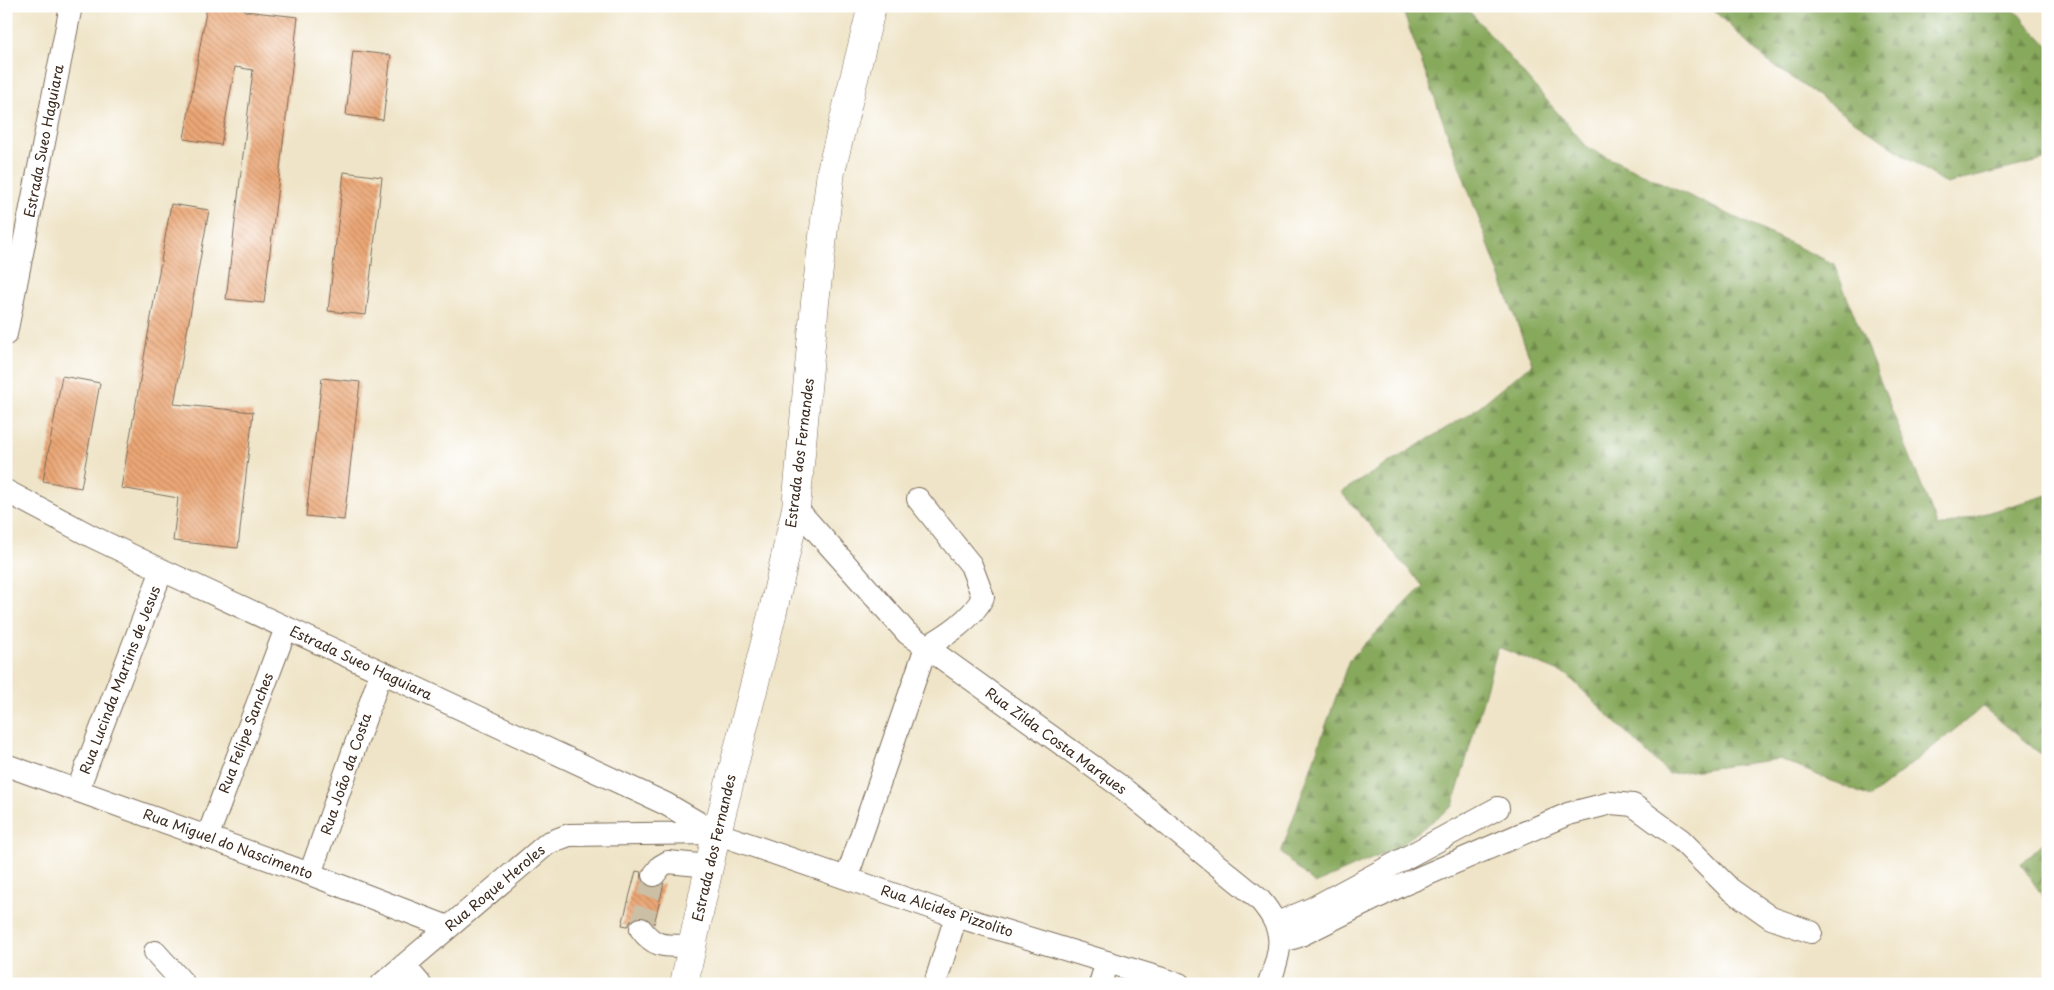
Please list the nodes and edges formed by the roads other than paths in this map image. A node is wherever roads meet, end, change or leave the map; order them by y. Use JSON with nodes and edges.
{"nodes":[{"id":1,"x":71,"y":6,"type":"edge"},
{"id":2,"x":872,"y":6,"type":"edge"},
{"id":3,"x":6,"y":334,"type":"edge"},
{"id":4,"x":6,"y":491,"type":"edge"},
{"id":5,"x":918,"y":499,"type":"dead end"},
{"id":6,"x":796,"y":508,"type":"junction"},
{"id":7,"x":162,"y":570,"type":"junction"},
{"id":8,"x":286,"y":628,"type":"junction"},
{"id":9,"x":926,"y":648,"type":"junction"},
{"id":10,"x":381,"y":673,"type":"junction"},
{"id":11,"x":6,"y":764,"type":"edge"},
{"id":12,"x":78,"y":789,"type":"junction"},
{"id":13,"x":1498,"y":808,"type":"dead end"},
{"id":14,"x":716,"y":833,"type":"junction"},
{"id":15,"x":207,"y":838,"type":"junction"},
{"id":16,"x":709,"y":866,"type":"junction"},
{"id":17,"x":310,"y":874,"type":"junction"},
{"id":18,"x":654,"y":875,"type":"tunnel mouth"},
{"id":19,"x":846,"y":877,"type":"junction"},
{"id":20,"x":956,"y":916,"type":"junction"},
{"id":21,"x":448,"y":927,"type":"junction"},
{"id":22,"x":641,"y":929,"type":"dead end"},
{"id":23,"x":1812,"y":932,"type":"dead end"},
{"id":24,"x":1278,"y":933,"type":"junction"},
{"id":25,"x":692,"y":946,"type":"junction"},
{"id":26,"x":154,"y":952,"type":"dead end"},
{"id":27,"x":1107,"y":962,"type":"junction"},
{"id":28,"x":404,"y":965,"type":"junction"},
{"id":29,"x":184,"y":984,"type":"edge"},
{"id":30,"x":382,"y":984,"type":"edge"},
{"id":31,"x":420,"y":984,"type":"edge"},
{"id":32,"x":684,"y":984,"type":"edge"},
{"id":33,"x":935,"y":984,"type":"edge"},
{"id":34,"x":1100,"y":984,"type":"edge"},
{"id":35,"x":1179,"y":984,"type":"edge"},
{"id":36,"x":1269,"y":984,"type":"edge"}],
"edges":[{"from":1,"to":3,"type":"street","name":"Estrada Sueo Haguiara"},
{"from":2,"to":6,"type":"main road","name":"Estrada dos Fernandes"},
{"from":4,"to":7,"type":"street","name":"Estrada Sueo Haguiara"},
{"from":5,"to":9,"type":"street"},
{"from":6,"to":9,"type":"street","name":"Rua Zilda Costa Marques"},
{"from":6,"to":14,"type":"main road","name":"Estrada dos Fernandes"},
{"from":7,"to":8,"type":"street","name":"Estrada Sueo Haguiara"},
{"from":7,"to":12,"type":"street","name":"Rua Lucinda Martins de Jesus"},
{"from":8,"to":10,"type":"street","name":"Estrada Sueo Haguiara"},
{"from":8,"to":15,"type":"street","name":"Rua Felipe Sanches"},
{"from":9,"to":19,"type":"street"},
{"from":9,"to":24,"type":"street","name":"Rua Zilda Costa Marques"},
{"from":10,"to":14,"type":"street","name":"Estrada Sueo Haguiara"},
{"from":10,"to":17,"type":"street","name":"Rua João da Costa"},
{"from":11,"to":12,"type":"street","name":"Rua Miguel do Nascimento"},
{"from":12,"to":15,"type":"street","name":"Rua Miguel do Nascimento"},
{"from":13,"to":24,"type":"street"},
{"from":14,"to":16,"type":"main road","name":"Estrada dos Fernandes"},
{"from":14,"to":19,"type":"street","name":"Rua Alcides Pizzolito"},
{"from":14,"to":21,"type":"street","name":"Rua Roque Heroles"},
{"from":15,"to":17,"type":"street","name":"Rua Miguel do Nascimento"},
{"from":16,"to":18,"type":"street"},
{"from":16,"to":25,"type":"main road","name":"Estrada dos Fernandes"},
{"from":17,"to":21,"type":"street","name":"Rua Miguel do Nascimento"},
{"from":19,"to":20,"type":"street","name":"Rua Alcides Pizzolito"},
{"from":20,"to":27,"type":"street","name":"Rua Alcides Pizzolito"},
{"from":20,"to":33,"type":"street"},
{"from":21,"to":28,"type":"street","name":"Rua Roque Heroles"},
{"from":22,"to":25,"type":"street"},
{"from":23,"to":24,"type":"street"},
{"from":24,"to":36,"type":"street"},
{"from":25,"to":32,"type":"main road","name":"Estrada dos Fernandes"},
{"from":26,"to":29,"type":"street"},
{"from":27,"to":34,"type":"street"},
{"from":27,"to":35,"type":"street","name":"Rua Alcides Pizzolito"},
{"from":28,"to":30,"type":"street","name":"Rua Roque Heroles"},
{"from":28,"to":31,"type":"street"}]}
